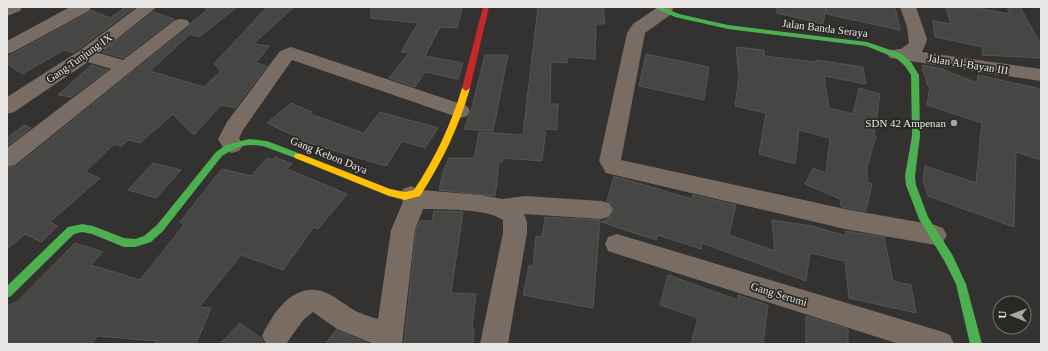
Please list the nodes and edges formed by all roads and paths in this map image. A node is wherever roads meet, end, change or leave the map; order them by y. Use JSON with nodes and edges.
{"nodes":[{"id":1,"x":14,"y":7,"type":"edge"},
{"id":2,"x":83,"y":7,"type":"edge"},
{"id":3,"x":149,"y":7,"type":"edge"},
{"id":4,"x":486,"y":7,"type":"edge"},
{"id":5,"x":908,"y":7,"type":"edge"},
{"id":6,"x":662,"y":8,"type":"edge"},
{"id":7,"x":7,"y":11,"type":"edge"},
{"id":8,"x":181,"y":24,"type":"dead end"},
{"id":9,"x":7,"y":48,"type":"edge"},
{"id":10,"x":901,"y":54,"type":"junction"},
{"id":11,"x":84,"y":55,"type":"junction"},
{"id":12,"x":126,"y":67,"type":"junction"},
{"id":13,"x":1041,"y":75,"type":"edge"},
{"id":14,"x":7,"y":107,"type":"edge"},
{"id":15,"x":460,"y":111,"type":"junction"},
{"id":16,"x":232,"y":146,"type":"junction"},
{"id":17,"x":7,"y":159,"type":"edge"},
{"id":18,"x":414,"y":197,"type":"junction"},
{"id":19,"x":503,"y":208,"type":"junction"},
{"id":20,"x":601,"y":210,"type":"dead end"},
{"id":21,"x":935,"y":234,"type":"junction"},
{"id":22,"x":617,"y":244,"type":"dead end"},
{"id":23,"x":7,"y":292,"type":"edge"},
{"id":24,"x":276,"y":336,"type":"dead end"},
{"id":25,"x":388,"y":340,"type":"edge"},
{"id":26,"x":494,"y":344,"type":"edge"},
{"id":27,"x":940,"y":344,"type":"edge"},
{"id":28,"x":976,"y":344,"type":"edge"}],
"edges":[{"from":1,"to":7,"type":"street"},
{"from":2,"to":9,"type":"street"},
{"from":3,"to":11,"type":"street","name":"Gang Tunjung IX"},
{"from":4,"to":15,"type":"street"},
{"from":5,"to":10,"type":"street"},
{"from":6,"to":10,"type":"street","name":"Jalan Banda Seraya"},
{"from":6,"to":21,"type":"street"},
{"from":8,"to":12,"type":"street"},
{"from":10,"to":13,"type":"street","name":"Jalan Al-Bayan III"},
{"from":10,"to":21,"type":"street","name":"Jalan Banda Seraya"},
{"from":11,"to":12,"type":"street"},
{"from":11,"to":14,"type":"street","name":"Gang Tunjung IX"},
{"from":12,"to":17,"type":"street"},
{"from":15,"to":16,"type":"street"},
{"from":15,"to":18,"type":"street"},
{"from":16,"to":18,"type":"street","name":"Gang Kebon Daya"},
{"from":16,"to":23,"type":"street","name":"Gang Kebon Daya"},
{"from":18,"to":19,"type":"street"},
{"from":18,"to":25,"type":"street"},
{"from":19,"to":20,"type":"street"},
{"from":19,"to":26,"type":"street"},
{"from":21,"to":28,"type":"street","name":"Jalan Banda Seraya"},
{"from":22,"to":27,"type":"street","name":"Gang Serumi"},
{"from":24,"to":25,"type":"street"}]}
